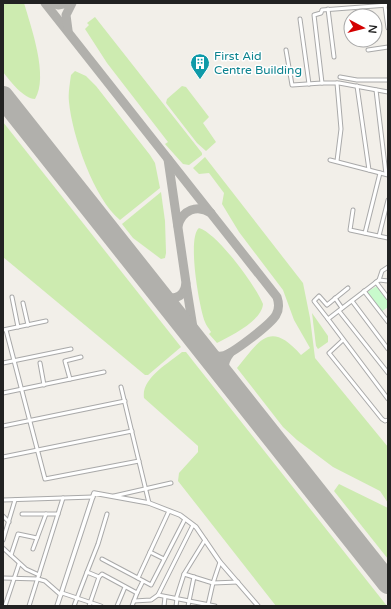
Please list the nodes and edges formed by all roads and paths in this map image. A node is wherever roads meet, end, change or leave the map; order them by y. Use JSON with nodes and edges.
{"nodes":[{"id":1,"x":330,"y":3,"type":"edge"},
{"id":2,"x":345,"y":3,"type":"edge"},
{"id":3,"x":385,"y":5,"type":"edge"},
{"id":4,"x":343,"y":8,"type":"edge"},
{"id":5,"x":345,"y":8,"type":"joint"},
{"id":6,"x":329,"y":9,"type":"junction"},
{"id":7,"x":300,"y":19,"type":"dead end"},
{"id":8,"x":388,"y":28,"type":"edge"},
{"id":9,"x":388,"y":47,"type":"edge"},
{"id":10,"x":286,"y":50,"type":"dead end"},
{"id":11,"x":368,"y":50,"type":"dead end"},
{"id":12,"x":334,"y":57,"type":"dead end"},
{"id":13,"x":340,"y":77,"type":"dead end"},
{"id":14,"x":388,"y":80,"type":"edge"},
{"id":15,"x":322,"y":83,"type":"junction"},
{"id":16,"x":337,"y":83,"type":"junction"},
{"id":17,"x":309,"y":84,"type":"junction"},
{"id":18,"x":357,"y":86,"type":"junction"},
{"id":19,"x":376,"y":90,"type":"junction"},
{"id":20,"x":388,"y":92,"type":"edge"},
{"id":21,"x":330,"y":160,"type":"dead end"},
{"id":22,"x":337,"y":161,"type":"junction"},
{"id":23,"x":370,"y":170,"type":"junction"},
{"id":24,"x":380,"y":173,"type":"junction"},
{"id":25,"x":387,"y":175,"type":"edge"},
{"id":26,"x":388,"y":200,"type":"edge"},
{"id":27,"x":353,"y":210,"type":"dead end"},
{"id":28,"x":365,"y":233,"type":"junction"},
{"id":29,"x":379,"y":236,"type":"junction"},
{"id":30,"x":388,"y":238,"type":"edge"},
{"id":31,"x":388,"y":267,"type":"edge"},
{"id":32,"x":377,"y":281,"type":"junction"},
{"id":33,"x":388,"y":281,"type":"edge"},
{"id":34,"x":348,"y":288,"type":"dead end"},
{"id":35,"x":364,"y":291,"type":"junction"},
{"id":36,"x":12,"y":297,"type":"dead end"},
{"id":37,"x":335,"y":298,"type":"junction"},
{"id":38,"x":388,"y":298,"type":"edge"},
{"id":39,"x":352,"y":301,"type":"junction"},
{"id":40,"x":24,"y":303,"type":"dead end"},
{"id":41,"x":341,"y":310,"type":"junction"},
{"id":42,"x":328,"y":319,"type":"junction"},
{"id":43,"x":46,"y":321,"type":"dead end"},
{"id":44,"x":388,"y":322,"type":"edge"},
{"id":45,"x":28,"y":325,"type":"junction"},
{"id":46,"x":18,"y":327,"type":"junction"},
{"id":47,"x":5,"y":330,"type":"edge"},
{"id":48,"x":343,"y":340,"type":"junction"},
{"id":49,"x":71,"y":349,"type":"dead end"},
{"id":50,"x":388,"y":349,"type":"edge"},
{"id":51,"x":81,"y":357,"type":"dead end"},
{"id":52,"x":14,"y":361,"type":"junction"},
{"id":53,"x":3,"y":363,"type":"edge"},
{"id":54,"x":40,"y":363,"type":"dead end"},
{"id":55,"x":104,"y":372,"type":"dead end"},
{"id":56,"x":388,"y":373,"type":"edge"},
{"id":57,"x":70,"y":379,"type":"junction"},
{"id":58,"x":44,"y":385,"type":"junction"},
{"id":59,"x":122,"y":387,"type":"dead end"},
{"id":60,"x":22,"y":389,"type":"junction"},
{"id":61,"x":3,"y":393,"type":"edge"},
{"id":62,"x":388,"y":399,"type":"edge"},
{"id":63,"x":125,"y":401,"type":"junction"},
{"id":64,"x":30,"y":420,"type":"junction"},
{"id":65,"x":388,"y":420,"type":"edge"},
{"id":66,"x":3,"y":426,"type":"edge"},
{"id":67,"x":132,"y":431,"type":"junction"},
{"id":68,"x":38,"y":450,"type":"junction"},
{"id":69,"x":3,"y":457,"type":"edge"},
{"id":70,"x":139,"y":461,"type":"junction"},
{"id":71,"x":171,"y":483,"type":"dead end"},
{"id":72,"x":146,"y":489,"type":"junction"},
{"id":73,"x":113,"y":496,"type":"junction"},
{"id":74,"x":93,"y":497,"type":"junction"},
{"id":75,"x":63,"y":498,"type":"junction"},
{"id":76,"x":3,"y":500,"type":"edge"},
{"id":77,"x":15,"y":500,"type":"junction"},
{"id":78,"x":149,"y":503,"type":"junction"},
{"id":79,"x":170,"y":511,"type":"junction"},
{"id":80,"x":22,"y":514,"type":"dead end"},
{"id":81,"x":46,"y":514,"type":"junction"},
{"id":82,"x":58,"y":514,"type":"junction"},
{"id":83,"x":107,"y":514,"type":"dead end"},
{"id":84,"x":3,"y":516,"type":"edge"},
{"id":85,"x":185,"y":519,"type":"junction"},
{"id":86,"x":9,"y":522,"type":"junction"},
{"id":87,"x":193,"y":525,"type":"junction"},
{"id":88,"x":37,"y":538,"type":"junction"},
{"id":89,"x":3,"y":540,"type":"edge"},
{"id":90,"x":205,"y":540,"type":"junction"},
{"id":91,"x":33,"y":548,"type":"dead end"},
{"id":92,"x":4,"y":551,"type":"edge"},
{"id":93,"x":150,"y":552,"type":"junction"},
{"id":94,"x":10,"y":555,"type":"junction"},
{"id":95,"x":102,"y":559,"type":"dead end"},
{"id":96,"x":164,"y":559,"type":"junction"},
{"id":97,"x":220,"y":562,"type":"junction"},
{"id":98,"x":19,"y":564,"type":"junction"},
{"id":99,"x":86,"y":572,"type":"junction"},
{"id":100,"x":184,"y":574,"type":"junction"},
{"id":101,"x":38,"y":577,"type":"junction"},
{"id":102,"x":99,"y":577,"type":"junction"},
{"id":103,"x":194,"y":577,"type":"junction"},
{"id":104,"x":3,"y":578,"type":"edge"},
{"id":105,"x":14,"y":578,"type":"junction"},
{"id":106,"x":138,"y":578,"type":"junction"},
{"id":107,"x":143,"y":581,"type":"junction"},
{"id":108,"x":238,"y":582,"type":"junction"},
{"id":109,"x":212,"y":583,"type":"junction"},
{"id":110,"x":125,"y":587,"type":"junction"},
{"id":111,"x":137,"y":593,"type":"junction"},
{"id":112,"x":62,"y":594,"type":"junction"},
{"id":113,"x":158,"y":596,"type":"junction"},
{"id":114,"x":165,"y":597,"type":"junction"},
{"id":115,"x":77,"y":598,"type":"junction"},
{"id":116,"x":176,"y":599,"type":"junction"},
{"id":117,"x":134,"y":601,"type":"junction"},
{"id":118,"x":189,"y":602,"type":"junction"},
{"id":119,"x":89,"y":604,"type":"edge"},
{"id":120,"x":197,"y":604,"type":"edge"},
{"id":121,"x":209,"y":605,"type":"edge"},
{"id":122,"x":5,"y":606,"type":"edge"},
{"id":123,"x":29,"y":606,"type":"edge"},
{"id":124,"x":57,"y":606,"type":"edge"},
{"id":125,"x":74,"y":606,"type":"edge"},
{"id":126,"x":101,"y":606,"type":"edge"},
{"id":127,"x":117,"y":606,"type":"edge"},
{"id":128,"x":132,"y":606,"type":"edge"},
{"id":129,"x":164,"y":606,"type":"edge"},
{"id":130,"x":176,"y":606,"type":"edge"},
{"id":131,"x":188,"y":606,"type":"edge"},
{"id":132,"x":216,"y":606,"type":"edge"},
{"id":133,"x":258,"y":606,"type":"edge"}],
"edges":[{"from":1,"to":6,"type":"street"},
{"from":2,"to":5,"type":"street"},
{"from":3,"to":5,"type":"street"},
{"from":3,"to":8,"type":"street"},
{"from":4,"to":6,"type":"street"},
{"from":6,"to":12,"type":"street"},
{"from":6,"to":15,"type":"street"},
{"from":7,"to":17,"type":"street"},
{"from":9,"to":11,"type":"street"},
{"from":10,"to":17,"type":"street"},
{"from":13,"to":14,"type":"street"},
{"from":15,"to":16,"type":"street"},
{"from":15,"to":17,"type":"street"},
{"from":16,"to":18,"type":"street"},
{"from":16,"to":22,"type":"street"},
{"from":18,"to":19,"type":"street"},
{"from":18,"to":23,"type":"street"},
{"from":19,"to":20,"type":"street"},
{"from":19,"to":25,"type":"street"},
{"from":21,"to":22,"type":"street"},
{"from":22,"to":23,"type":"street"},
{"from":23,"to":24,"type":"street"},
{"from":24,"to":25,"type":"street"},
{"from":24,"to":28,"type":"street"},
{"from":26,"to":29,"type":"street"},
{"from":27,"to":28,"type":"street"},
{"from":28,"to":29,"type":"street"},
{"from":29,"to":30,"type":"street"},
{"from":31,"to":32,"type":"street"},
{"from":32,"to":33,"type":"street"},
{"from":32,"to":35,"type":"street"},
{"from":32,"to":38,"type":"street"},
{"from":34,"to":37,"type":"street"},
{"from":35,"to":39,"type":"street"},
{"from":35,"to":44,"type":"street"},
{"from":36,"to":46,"type":"street"},
{"from":37,"to":41,"type":"street"},
{"from":37,"to":42,"type":"street"},
{"from":39,"to":41,"type":"street"},
{"from":39,"to":50,"type":"street"},
{"from":40,"to":45,"type":"street"},
{"from":41,"to":42,"type":"street"},
{"from":41,"to":56,"type":"street"},
{"from":42,"to":48,"type":"street"},
{"from":43,"to":45,"type":"street"},
{"from":45,"to":46,"type":"street"},
{"from":46,"to":47,"type":"street"},
{"from":47,"to":52,"type":"street"},
{"from":48,"to":62,"type":"street"},
{"from":48,"to":65,"type":"street"},
{"from":49,"to":52,"type":"street"},
{"from":51,"to":57,"type":"street"},
{"from":52,"to":53,"type":"street"},
{"from":52,"to":60,"type":"street"},
{"from":54,"to":58,"type":"street"},
{"from":55,"to":57,"type":"street"},
{"from":57,"to":58,"type":"street"},
{"from":58,"to":60,"type":"street"},
{"from":59,"to":63,"type":"street"},
{"from":60,"to":61,"type":"street"},
{"from":60,"to":64,"type":"street"},
{"from":63,"to":64,"type":"street"},
{"from":63,"to":67,"type":"street"},
{"from":64,"to":66,"type":"street"},
{"from":64,"to":68,"type":"street"},
{"from":67,"to":68,"type":"street"},
{"from":67,"to":70,"type":"street"},
{"from":68,"to":69,"type":"street"},
{"from":68,"to":70,"type":"street"},
{"from":70,"to":72,"type":"street"},
{"from":71,"to":72,"type":"street"},
{"from":72,"to":73,"type":"street"},
{"from":72,"to":78,"type":"street"},
{"from":73,"to":74,"type":"street"},
{"from":73,"to":78,"type":"street"},
{"from":74,"to":75,"type":"street"},
{"from":74,"to":112,"type":"street"},
{"from":75,"to":77,"type":"street"},
{"from":75,"to":82,"type":"street"},
{"from":76,"to":77,"type":"street"},
{"from":77,"to":86,"type":"street"},
{"from":78,"to":79,"type":"street"},
{"from":79,"to":85,"type":"street"},
{"from":79,"to":93,"type":"street"},
{"from":80,"to":81,"type":"street"},
{"from":81,"to":82,"type":"street"},
{"from":81,"to":88,"type":"street"},
{"from":82,"to":101,"type":"street"},
{"from":83,"to":99,"type":"street"},
{"from":84,"to":86,"type":"street"},
{"from":85,"to":87,"type":"street"},
{"from":85,"to":96,"type":"street"},
{"from":86,"to":89,"type":"street"},
{"from":87,"to":90,"type":"street"},
{"from":87,"to":113,"type":"street"},
{"from":88,"to":91,"type":"street"},
{"from":88,"to":94,"type":"street"},
{"from":90,"to":97,"type":"street"},
{"from":90,"to":100,"type":"street"},
{"from":92,"to":94,"type":"street"},
{"from":93,"to":96,"type":"street"},
{"from":93,"to":106,"type":"street"},
{"from":94,"to":98,"type":"street"},
{"from":95,"to":106,"type":"street"},
{"from":96,"to":107,"type":"street"},
{"from":97,"to":108,"type":"street"},
{"from":97,"to":109,"type":"street"},
{"from":98,"to":101,"type":"street"},
{"from":98,"to":105,"type":"street"},
{"from":99,"to":102,"type":"street"},
{"from":99,"to":115,"type":"street"},
{"from":100,"to":103,"type":"street"},
{"from":100,"to":116,"type":"street"},
{"from":101,"to":105,"type":"street"},
{"from":101,"to":112,"type":"street"},
{"from":101,"to":123,"type":"street"},
{"from":102,"to":110,"type":"street"},
{"from":102,"to":119,"type":"street"},
{"from":103,"to":109,"type":"street"},
{"from":103,"to":118,"type":"street"},
{"from":104,"to":105,"type":"street"},
{"from":105,"to":122,"type":"street"},
{"from":106,"to":107,"type":"street"},
{"from":107,"to":111,"type":"street"},
{"from":108,"to":109,"type":"street"},
{"from":108,"to":133,"type":"street"},
{"from":109,"to":121,"type":"street"},
{"from":110,"to":111,"type":"street"},
{"from":110,"to":127,"type":"street"},
{"from":111,"to":117,"type":"street"},
{"from":112,"to":115,"type":"street"},
{"from":112,"to":124,"type":"street"},
{"from":113,"to":114,"type":"street"},
{"from":113,"to":117,"type":"street"},
{"from":114,"to":116,"type":"street"},
{"from":114,"to":129,"type":"street"},
{"from":115,"to":119,"type":"street"},
{"from":115,"to":125,"type":"street"},
{"from":116,"to":118,"type":"street"},
{"from":116,"to":130,"type":"street"},
{"from":117,"to":128,"type":"street"},
{"from":118,"to":120,"type":"street"},
{"from":118,"to":131,"type":"street"},
{"from":119,"to":126,"type":"street"},
{"from":120,"to":121,"type":"street"},
{"from":121,"to":132,"type":"street"}]}
